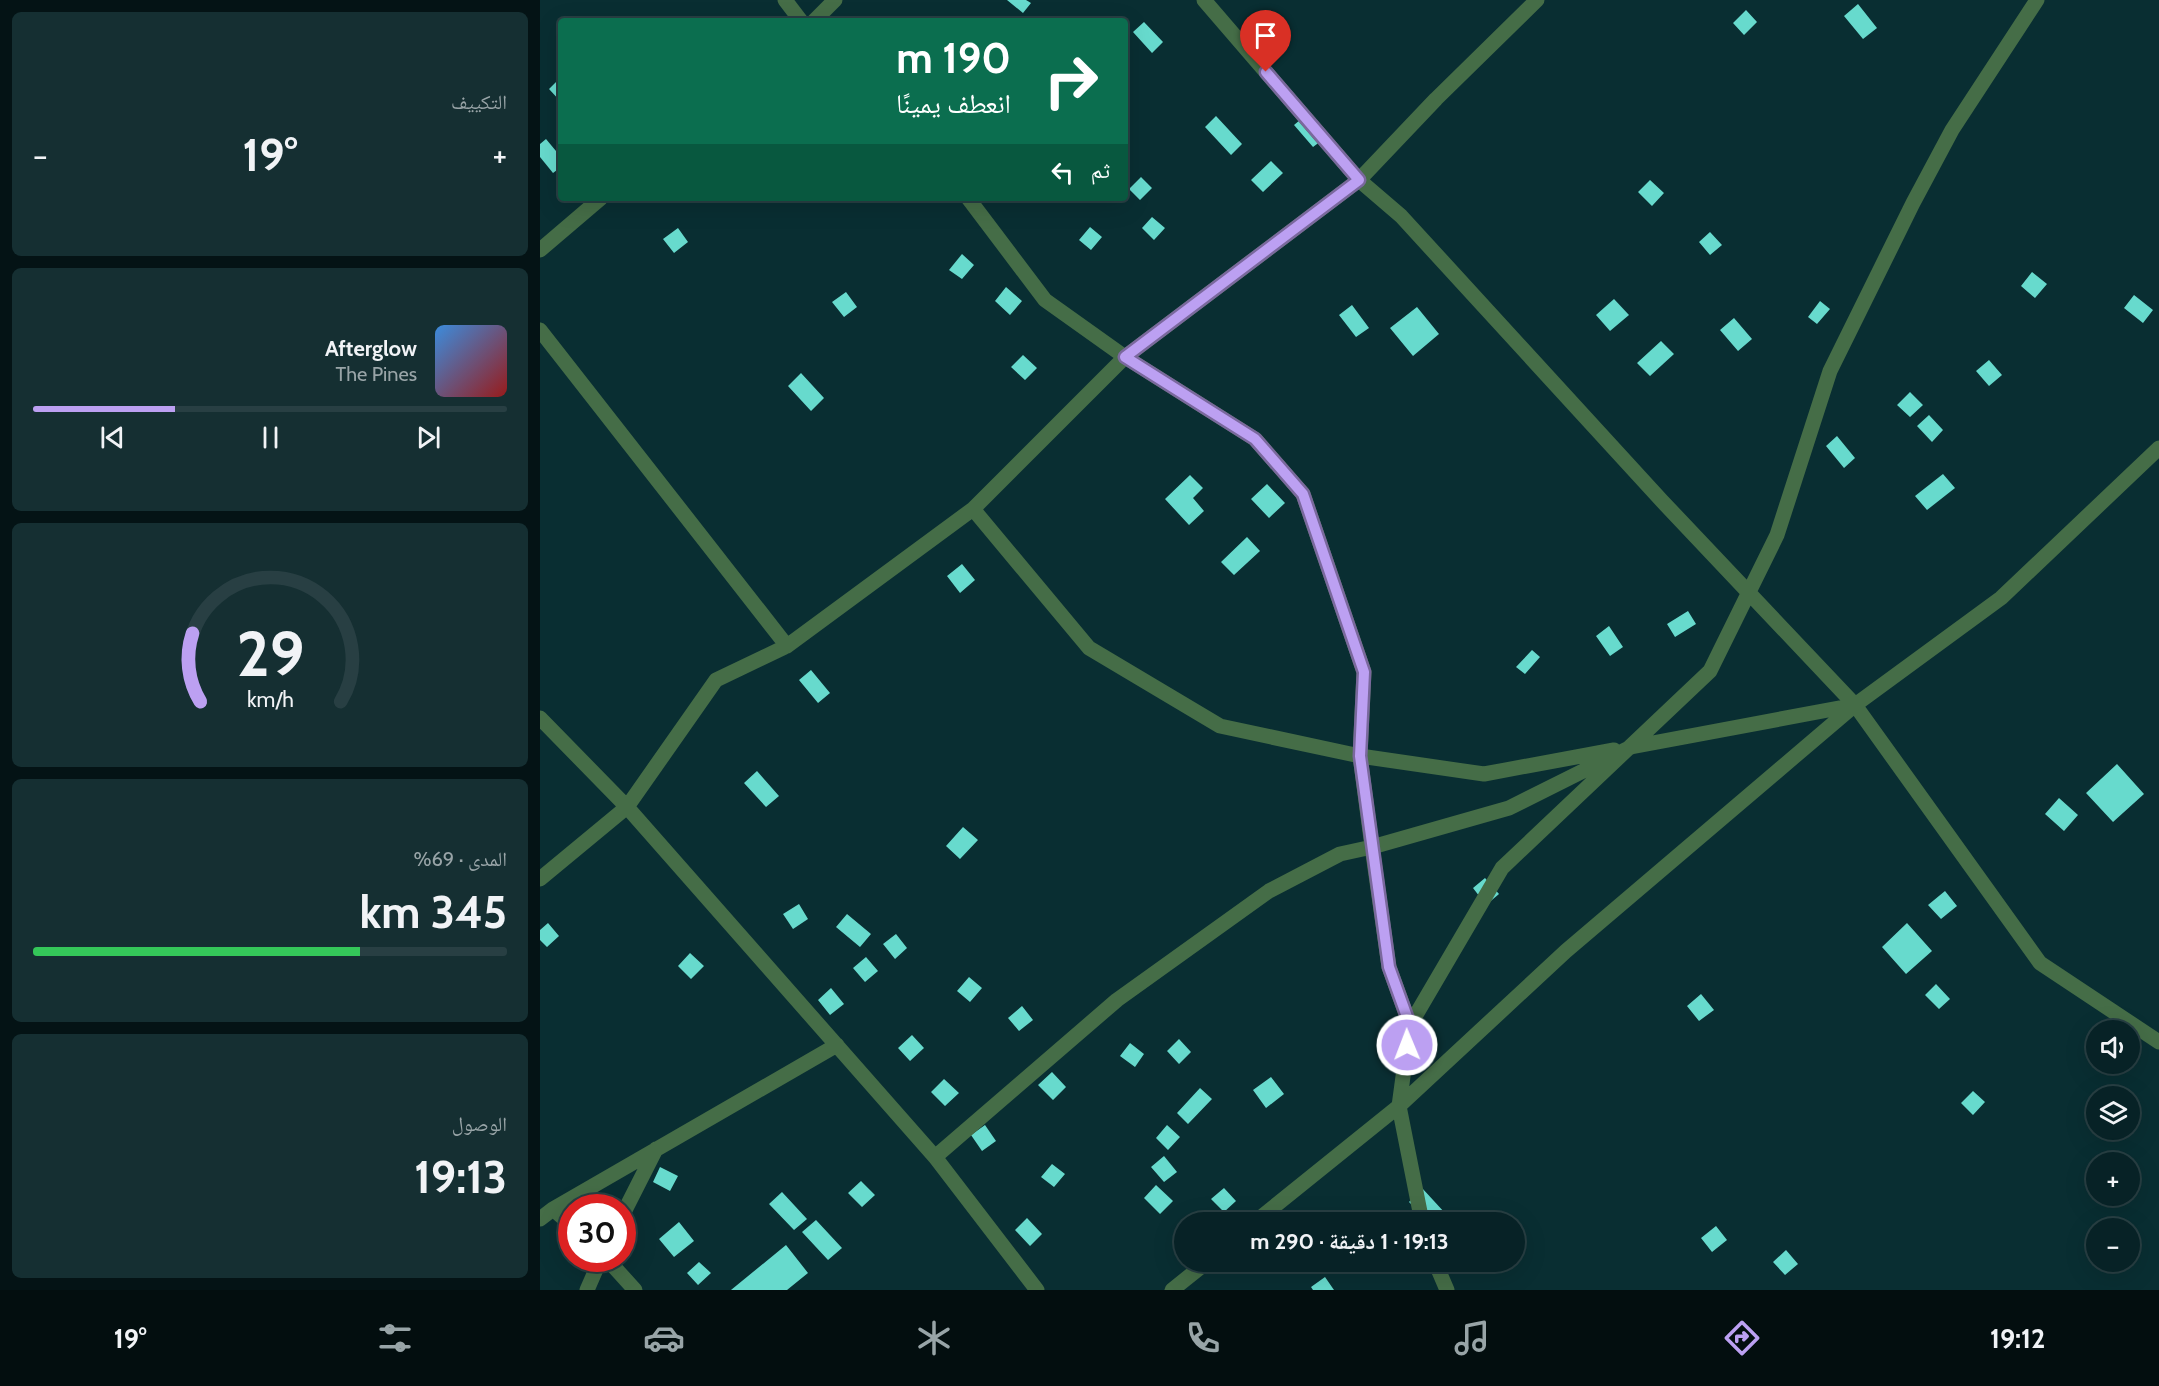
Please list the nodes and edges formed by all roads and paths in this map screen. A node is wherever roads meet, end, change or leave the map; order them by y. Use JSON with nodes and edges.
{"nodes":[{"id":1,"x":785,"y":0,"type":"edge"},
{"id":2,"x":835,"y":0,"type":"edge"},
{"id":3,"x":1204,"y":0,"type":"edge"},
{"id":4,"x":1537,"y":0,"type":"edge"},
{"id":5,"x":2037,"y":0,"type":"edge"},
{"id":6,"x":799,"y":18,"type":"edge"},
{"id":7,"x":817,"y":18,"type":"edge"},
{"id":8,"x":1359,"y":180,"type":"junction"},
{"id":9,"x":597,"y":201,"type":"edge"},
{"id":10,"x":970,"y":201,"type":"edge"},
{"id":11,"x":540,"y":250,"type":"edge"},
{"id":12,"x":540,"y":330,"type":"edge"},
{"id":13,"x":1125,"y":357,"type":"junction"},
{"id":14,"x":2159,"y":448,"type":"edge"},
{"id":15,"x":973,"y":509,"type":"junction"},
{"id":16,"x":1749,"y":592,"type":"junction"},
{"id":17,"x":787,"y":646,"type":"junction"},
{"id":18,"x":1855,"y":705,"type":"junction"},
{"id":19,"x":540,"y":718,"type":"edge"},
{"id":20,"x":1631,"y":747,"type":"junction"},
{"id":21,"x":1360,"y":756,"type":"junction"},
{"id":22,"x":627,"y":807,"type":"junction"},
{"id":23,"x":1372,"y":847,"type":"junction"},
{"id":24,"x":540,"y":879,"type":"edge"},
{"id":25,"x":1410,"y":1025,"type":"junction"},
{"id":26,"x":2159,"y":1042,"type":"edge"},
{"id":27,"x":837,"y":1046,"type":"junction"},
{"id":28,"x":1399,"y":1106,"type":"junction"},
{"id":29,"x":656,"y":1149,"type":"junction"},
{"id":30,"x":935,"y":1157,"type":"junction"},
{"id":31,"x":633,"y":1194,"type":"edge"},
{"id":32,"x":553,"y":1209,"type":"junction"},
{"id":33,"x":1268,"y":1212,"type":"edge"},
{"id":34,"x":1420,"y":1212,"type":"edge"},
{"id":35,"x":558,"y":1213,"type":"edge"},
{"id":36,"x":540,"y":1219,"type":"edge"},
{"id":37,"x":595,"y":1272,"type":"edge"},
{"id":38,"x":618,"y":1272,"type":"edge"},
{"id":39,"x":1194,"y":1272,"type":"edge"},
{"id":40,"x":1439,"y":1272,"type":"edge"},
{"id":41,"x":587,"y":1290,"type":"edge"},
{"id":42,"x":634,"y":1290,"type":"edge"},
{"id":43,"x":1036,"y":1290,"type":"edge"},
{"id":44,"x":1172,"y":1290,"type":"edge"},
{"id":45,"x":1447,"y":1290,"type":"edge"}],
"edges":[{"from":1,"to":6,"type":"street"},
{"from":2,"to":7,"type":"street"},
{"from":3,"to":8,"type":"street"},
{"from":4,"to":8,"type":"street"},
{"from":5,"to":16,"type":"street"},
{"from":8,"to":13,"type":"street"},
{"from":8,"to":16,"type":"street"},
{"from":9,"to":11,"type":"street"},
{"from":10,"to":13,"type":"street"},
{"from":12,"to":17,"type":"street"},
{"from":13,"to":15,"type":"street"},
{"from":13,"to":21,"type":"street"},
{"from":14,"to":18,"type":"street"},
{"from":15,"to":17,"type":"street"},
{"from":15,"to":21,"type":"street"},
{"from":16,"to":18,"type":"street"},
{"from":16,"to":20,"type":"street"},
{"from":17,"to":22,"type":"street"},
{"from":18,"to":20,"type":"street"},
{"from":18,"to":26,"type":"street"},
{"from":18,"to":28,"type":"street"},
{"from":19,"to":22,"type":"street"},
{"from":20,"to":21,"type":"street"},
{"from":20,"to":23,"type":"street"},
{"from":20,"to":25,"type":"street"},
{"from":21,"to":23,"type":"street"},
{"from":22,"to":24,"type":"street"},
{"from":22,"to":27,"type":"street"},
{"from":23,"to":25,"type":"street"},
{"from":23,"to":30,"type":"street"},
{"from":25,"to":28,"type":"street"},
{"from":27,"to":29,"type":"street"},
{"from":27,"to":30,"type":"street"},
{"from":28,"to":33,"type":"street"},
{"from":28,"to":34,"type":"street"},
{"from":29,"to":31,"type":"street"},
{"from":29,"to":32,"type":"street"},
{"from":30,"to":43,"type":"street"},
{"from":32,"to":35,"type":"street"},
{"from":32,"to":36,"type":"street"},
{"from":37,"to":41,"type":"street"},
{"from":38,"to":42,"type":"street"},
{"from":39,"to":44,"type":"street"},
{"from":40,"to":45,"type":"street"}]}
